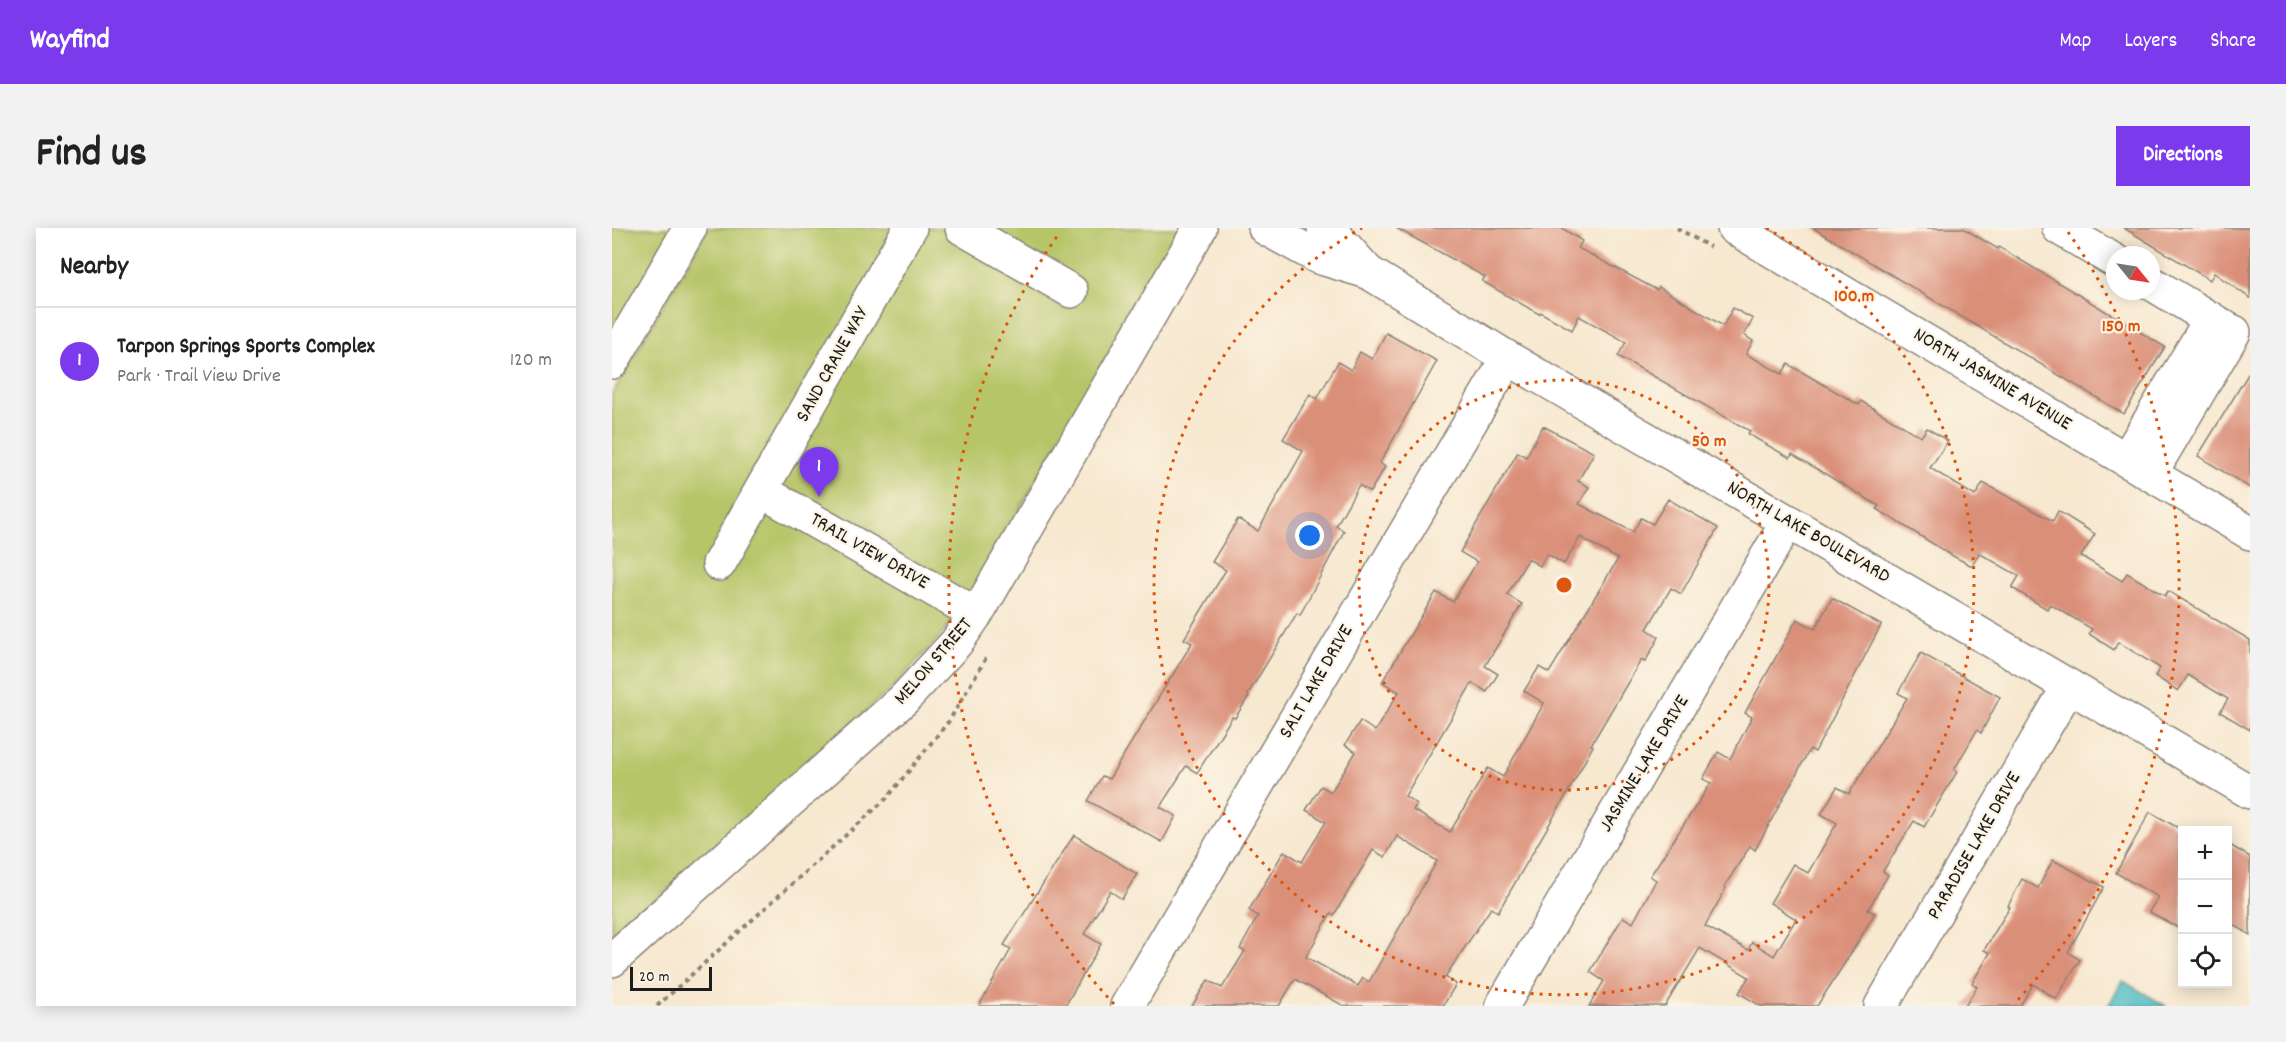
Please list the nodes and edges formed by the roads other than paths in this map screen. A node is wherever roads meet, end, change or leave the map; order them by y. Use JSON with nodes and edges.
{"nodes":[{"id":1,"x":690,"y":228,"type":"edge"},
{"id":2,"x":910,"y":228,"type":"edge"},
{"id":3,"x":962,"y":228,"type":"edge"},
{"id":4,"x":1200,"y":228,"type":"edge"},
{"id":5,"x":1265,"y":228,"type":"edge"},
{"id":6,"x":1324,"y":228,"type":"edge"},
{"id":7,"x":1734,"y":228,"type":"edge"},
{"id":8,"x":2059,"y":228,"type":"edge"},
{"id":9,"x":2106,"y":256,"type":"edge"},
{"id":10,"x":1368,"y":272,"type":"junction"},
{"id":11,"x":2160,"y":288,"type":"edge"},
{"id":12,"x":1071,"y":291,"type":"dead end"},
{"id":13,"x":2232,"y":331,"type":"edge"},
{"id":14,"x":1508,"y":358,"type":"junction"},
{"id":15,"x":612,"y":362,"type":"edge"},
{"id":16,"x":2138,"y":467,"type":"junction"},
{"id":17,"x":762,"y":490,"type":"junction"},
{"id":18,"x":1788,"y":521,"type":"junction"},
{"id":19,"x":2250,"y":533,"type":"edge"},
{"id":20,"x":719,"y":564,"type":"dead end"},
{"id":21,"x":976,"y":614,"type":"junction"},
{"id":22,"x":2069,"y":686,"type":"junction"},
{"id":23,"x":2250,"y":792,"type":"edge"},
{"id":24,"x":612,"y":960,"type":"edge"},
{"id":25,"x":1127,"y":1006,"type":"edge"},
{"id":26,"x":1502,"y":1006,"type":"edge"},
{"id":27,"x":1881,"y":1006,"type":"edge"}],
"edges":[{"from":1,"to":15,"type":"street"},
{"from":2,"to":17,"type":"street","name":"SAND CRANE WAY"},
{"from":3,"to":12,"type":"street"},
{"from":4,"to":21,"type":"street","name":"MELON STREET"},
{"from":5,"to":10,"type":"street","name":"NORTH LAKE BOULEVARD"},
{"from":6,"to":10,"type":"street","name":"NORTH LAKE BOULEVARD"},
{"from":7,"to":16,"type":"street","name":"NORTH JASMINE AVENUE"},
{"from":8,"to":9,"type":"street"},
{"from":10,"to":14,"type":"street","name":"NORTH LAKE BOULEVARD"},
{"from":11,"to":13,"type":"street"},
{"from":13,"to":16,"type":"street"},
{"from":14,"to":18,"type":"street","name":"NORTH LAKE BOULEVARD"},
{"from":14,"to":25,"type":"street","name":"SALT LAKE DRIVE"},
{"from":16,"to":19,"type":"street","name":"NORTH JASMINE AVENUE"},
{"from":17,"to":20,"type":"street","name":"SAND CRANE WAY"},
{"from":17,"to":21,"type":"street","name":"TRAIL VIEW DRIVE"},
{"from":18,"to":22,"type":"street","name":"NORTH LAKE BOULEVARD"},
{"from":18,"to":26,"type":"street","name":"JASMINE LAKE DRIVE"},
{"from":21,"to":24,"type":"street","name":"MELON STREET"},
{"from":22,"to":23,"type":"street","name":"NORTH LAKE BOULEVARD"},
{"from":22,"to":27,"type":"street","name":"PARADISE LAKE DRIVE"}]}
